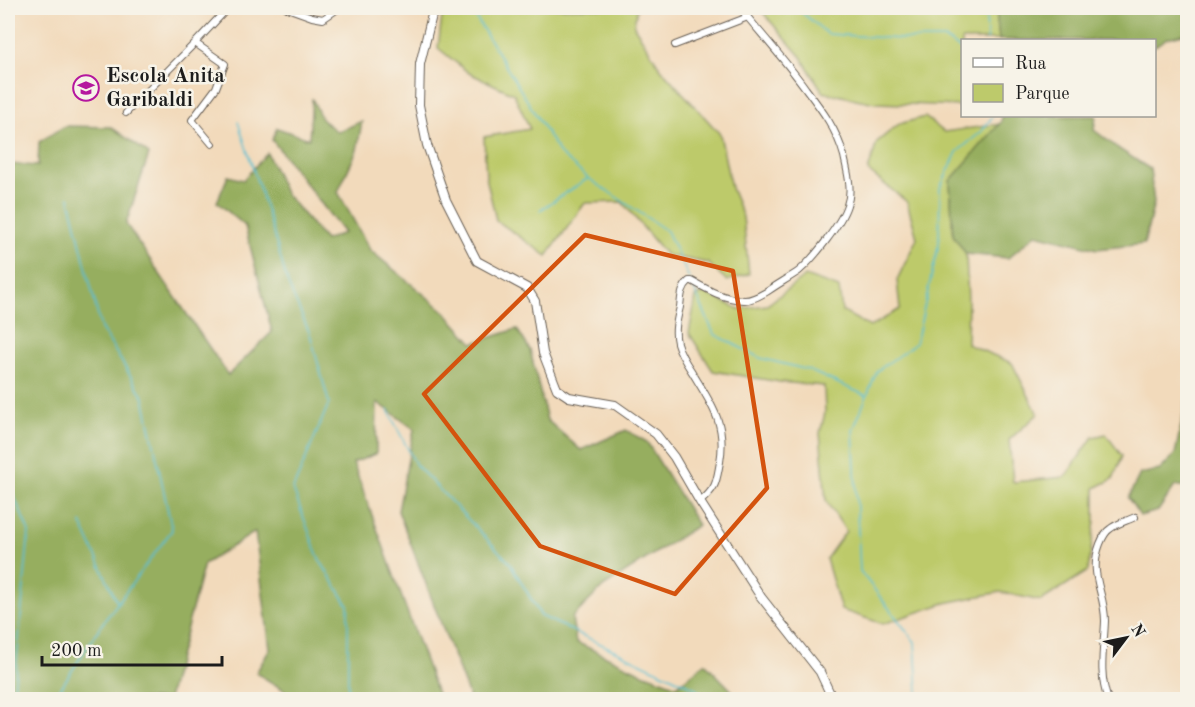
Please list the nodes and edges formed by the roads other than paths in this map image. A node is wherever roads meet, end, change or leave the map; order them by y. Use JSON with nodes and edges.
{"nodes":[{"id":1,"x":228,"y":8,"type":"edge"},
{"id":2,"x":287,"y":8,"type":"edge"},
{"id":3,"x":339,"y":8,"type":"edge"},
{"id":4,"x":430,"y":8,"type":"edge"},
{"id":5,"x":740,"y":8,"type":"edge"},
{"id":6,"x":748,"y":17,"type":"junction"},
{"id":7,"x":195,"y":43,"type":"junction"},
{"id":8,"x":675,"y":45,"type":"dead end"},
{"id":9,"x":126,"y":113,"type":"dead end"},
{"id":10,"x":212,"y":144,"type":"dead end"},
{"id":11,"x":700,"y":502,"type":"junction"},
{"id":12,"x":1135,"y":517,"type":"dead end"},
{"id":13,"x":833,"y":699,"type":"edge"},
{"id":14,"x":1108,"y":699,"type":"edge"}],
"edges":[{"from":1,"to":7,"type":"street"},
{"from":2,"to":3,"type":"street"},
{"from":4,"to":11,"type":"street"},
{"from":5,"to":6,"type":"street"},
{"from":6,"to":8,"type":"street"},
{"from":6,"to":11,"type":"street"},
{"from":7,"to":9,"type":"street"},
{"from":7,"to":10,"type":"street"},
{"from":11,"to":13,"type":"street"},
{"from":12,"to":14,"type":"street"}]}
